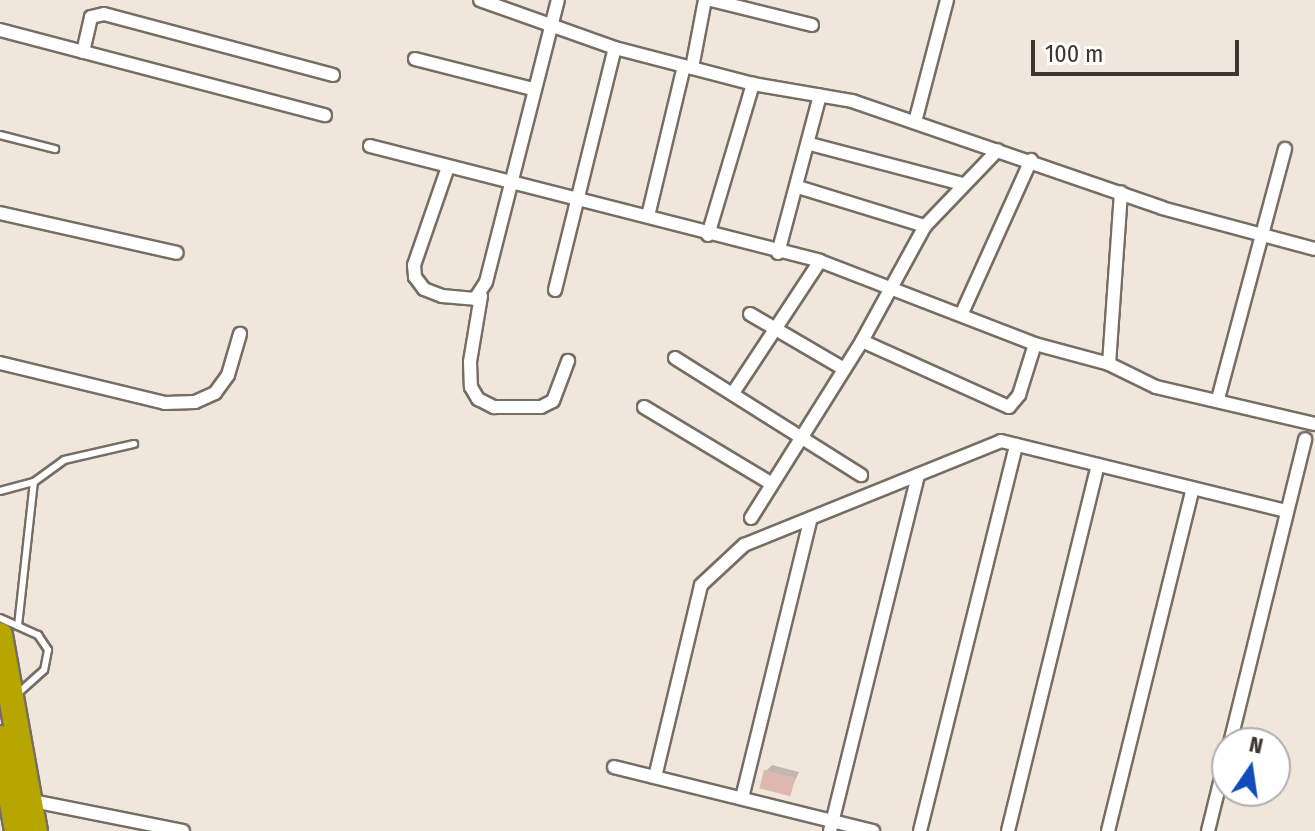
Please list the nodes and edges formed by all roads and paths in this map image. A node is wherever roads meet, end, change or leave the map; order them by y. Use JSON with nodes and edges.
{"nodes":[{"id":1,"x":480,"y":0,"type":"edge"},
{"id":2,"x":558,"y":0,"type":"edge"},
{"id":3,"x":708,"y":0,"type":"edge"},
{"id":4,"x":947,"y":0,"type":"edge"},
{"id":5,"x":550,"y":24,"type":"junction"},
{"id":6,"x":812,"y":25,"type":"dead end"},
{"id":7,"x":0,"y":30,"type":"edge"},
{"id":8,"x":615,"y":48,"type":"junction"},
{"id":9,"x":83,"y":52,"type":"junction"},
{"id":10,"x":415,"y":59,"type":"dead end"},
{"id":11,"x":688,"y":67,"type":"junction"},
{"id":12,"x":333,"y":75,"type":"dead end"},
{"id":13,"x":753,"y":84,"type":"junction"},
{"id":14,"x":533,"y":89,"type":"junction"},
{"id":15,"x":820,"y":95,"type":"junction"},
{"id":16,"x":325,"y":115,"type":"dead end"},
{"id":17,"x":915,"y":122,"type":"junction"},
{"id":18,"x":0,"y":135,"type":"edge"},
{"id":19,"x":810,"y":144,"type":"junction"},
{"id":20,"x":370,"y":146,"type":"dead end"},
{"id":21,"x":55,"y":149,"type":"dead end"},
{"id":22,"x":1285,"y":149,"type":"dead end"},
{"id":23,"x":998,"y":150,"type":"junction"},
{"id":24,"x":1031,"y":160,"type":"junction"},
{"id":25,"x":448,"y":167,"type":"junction"},
{"id":26,"x":509,"y":183,"type":"junction"},
{"id":27,"x":963,"y":184,"type":"junction"},
{"id":28,"x":798,"y":187,"type":"junction"},
{"id":29,"x":1121,"y":192,"type":"junction"},
{"id":30,"x":578,"y":199,"type":"junction"},
{"id":31,"x":0,"y":213,"type":"edge"},
{"id":32,"x":648,"y":216,"type":"junction"},
{"id":33,"x":925,"y":226,"type":"junction"},
{"id":34,"x":708,"y":235,"type":"junction"},
{"id":35,"x":1259,"y":236,"type":"junction"},
{"id":36,"x":1315,"y":249,"type":"edge"},
{"id":37,"x":177,"y":253,"type":"dead end"},
{"id":38,"x":778,"y":253,"type":"junction"},
{"id":39,"x":820,"y":261,"type":"junction"},
{"id":40,"x":892,"y":286,"type":"junction"},
{"id":41,"x":555,"y":290,"type":"dead end"},
{"id":42,"x":481,"y":296,"type":"junction"},
{"id":43,"x":962,"y":313,"type":"junction"},
{"id":44,"x":750,"y":314,"type":"dead end"},
{"id":45,"x":776,"y":329,"type":"junction"},
{"id":46,"x":240,"y":334,"type":"dead end"},
{"id":47,"x":862,"y":341,"type":"junction"},
{"id":48,"x":1035,"y":344,"type":"junction"},
{"id":49,"x":675,"y":358,"type":"dead end"},
{"id":50,"x":568,"y":361,"type":"dead end"},
{"id":51,"x":0,"y":363,"type":"edge"},
{"id":52,"x":1109,"y":364,"type":"junction"},
{"id":53,"x":844,"y":369,"type":"junction"},
{"id":54,"x":733,"y":393,"type":"junction"},
{"id":55,"x":1218,"y":399,"type":"junction"},
{"id":56,"x":644,"y":407,"type":"dead end"},
{"id":57,"x":1315,"y":424,"type":"edge"},
{"id":58,"x":802,"y":436,"type":"junction"},
{"id":59,"x":1305,"y":439,"type":"dead end"},
{"id":60,"x":134,"y":444,"type":"dead end"},
{"id":61,"x":1016,"y":445,"type":"junction"},
{"id":62,"x":1098,"y":465,"type":"junction"},
{"id":63,"x":861,"y":475,"type":"dead end"},
{"id":64,"x":918,"y":475,"type":"junction"},
{"id":65,"x":34,"y":482,"type":"junction"},
{"id":66,"x":772,"y":484,"type":"junction"},
{"id":67,"x":1193,"y":488,"type":"junction"},
{"id":68,"x":0,"y":491,"type":"edge"},
{"id":69,"x":1287,"y":511,"type":"junction"},
{"id":70,"x":751,"y":518,"type":"dead end"},
{"id":71,"x":811,"y":518,"type":"junction"},
{"id":72,"x":0,"y":618,"type":"edge"},
{"id":73,"x":9,"y":631,"type":"edge"},
{"id":74,"x":11,"y":701,"type":"junction"},
{"id":75,"x":1234,"y":727,"type":"edge"},
{"id":76,"x":0,"y":738,"type":"edge"},
{"id":77,"x":614,"y":767,"type":"dead end"},
{"id":78,"x":655,"y":777,"type":"junction"},
{"id":79,"x":13,"y":792,"type":"edge"},
{"id":80,"x":742,"y":798,"type":"junction"},
{"id":81,"x":1214,"y":807,"type":"edge"},
{"id":82,"x":831,"y":826,"type":"edge"},
{"id":83,"x":17,"y":831,"type":"edge"},
{"id":84,"x":35,"y":831,"type":"edge"},
{"id":85,"x":183,"y":831,"type":"edge"},
{"id":86,"x":873,"y":831,"type":"edge"},
{"id":87,"x":920,"y":831,"type":"edge"},
{"id":88,"x":1008,"y":831,"type":"edge"},
{"id":89,"x":1108,"y":831,"type":"edge"},
{"id":90,"x":1208,"y":831,"type":"edge"}],
"edges":[{"from":1,"to":5,"type":"street"},
{"from":2,"to":5,"type":"street"},
{"from":3,"to":6,"type":"street"},
{"from":3,"to":11,"type":"street"},
{"from":4,"to":17,"type":"street"},
{"from":5,"to":8,"type":"street"},
{"from":5,"to":14,"type":"street"},
{"from":7,"to":9,"type":"street"},
{"from":8,"to":11,"type":"street"},
{"from":8,"to":30,"type":"street"},
{"from":9,"to":12,"type":"street"},
{"from":9,"to":16,"type":"street"},
{"from":10,"to":14,"type":"street"},
{"from":11,"to":13,"type":"street"},
{"from":11,"to":32,"type":"street"},
{"from":13,"to":15,"type":"street"},
{"from":13,"to":34,"type":"street"},
{"from":14,"to":26,"type":"street"},
{"from":15,"to":17,"type":"street"},
{"from":15,"to":19,"type":"street"},
{"from":17,"to":23,"type":"street"},
{"from":18,"to":21,"type":"lane"},
{"from":19,"to":27,"type":"street"},
{"from":19,"to":28,"type":"street"},
{"from":20,"to":25,"type":"street"},
{"from":22,"to":35,"type":"street"},
{"from":23,"to":24,"type":"street"},
{"from":23,"to":27,"type":"street"},
{"from":24,"to":29,"type":"street"},
{"from":24,"to":43,"type":"street"},
{"from":25,"to":26,"type":"street"},
{"from":25,"to":42,"type":"street"},
{"from":26,"to":30,"type":"street"},
{"from":26,"to":42,"type":"street"},
{"from":27,"to":33,"type":"street"},
{"from":28,"to":33,"type":"street"},
{"from":28,"to":38,"type":"street"},
{"from":29,"to":35,"type":"street"},
{"from":29,"to":52,"type":"street"},
{"from":30,"to":32,"type":"street"},
{"from":30,"to":41,"type":"street"},
{"from":31,"to":37,"type":"street"},
{"from":32,"to":34,"type":"street"},
{"from":33,"to":40,"type":"street"},
{"from":34,"to":38,"type":"street"},
{"from":35,"to":36,"type":"street"},
{"from":35,"to":55,"type":"street"},
{"from":38,"to":39,"type":"street"},
{"from":39,"to":40,"type":"street"},
{"from":39,"to":45,"type":"street"},
{"from":40,"to":43,"type":"street"},
{"from":40,"to":47,"type":"street"},
{"from":42,"to":50,"type":"street"},
{"from":43,"to":48,"type":"street"},
{"from":44,"to":45,"type":"street"},
{"from":45,"to":53,"type":"street"},
{"from":45,"to":54,"type":"street"},
{"from":46,"to":51,"type":"street"},
{"from":47,"to":48,"type":"street"},
{"from":47,"to":53,"type":"street"},
{"from":48,"to":52,"type":"street"},
{"from":49,"to":54,"type":"street"},
{"from":52,"to":55,"type":"street"},
{"from":53,"to":58,"type":"street"},
{"from":54,"to":58,"type":"street"},
{"from":55,"to":57,"type":"street"},
{"from":56,"to":66,"type":"street"},
{"from":58,"to":63,"type":"street"},
{"from":58,"to":66,"type":"street"},
{"from":59,"to":69,"type":"street"},
{"from":60,"to":65,"type":"lane"},
{"from":61,"to":62,"type":"street"},
{"from":61,"to":64,"type":"street"},
{"from":61,"to":87,"type":"street"},
{"from":62,"to":67,"type":"street"},
{"from":62,"to":88,"type":"street"},
{"from":64,"to":71,"type":"street"},
{"from":64,"to":82,"type":"street"},
{"from":65,"to":68,"type":"lane"},
{"from":65,"to":73,"type":"lane"},
{"from":66,"to":70,"type":"street"},
{"from":67,"to":69,"type":"street"},
{"from":67,"to":89,"type":"street"},
{"from":69,"to":75,"type":"street"},
{"from":71,"to":78,"type":"street"},
{"from":71,"to":80,"type":"street"},
{"from":72,"to":73,"type":"lane"},
{"from":73,"to":74,"type":"highway"},
{"from":73,"to":74,"type":"lane"},
{"from":74,"to":79,"type":"highway"},
{"from":76,"to":79,"type":"highway"},
{"from":77,"to":78,"type":"street"},
{"from":78,"to":80,"type":"street"},
{"from":79,"to":83,"type":"highway"},
{"from":79,"to":84,"type":"highway"},
{"from":79,"to":85,"type":"street"},
{"from":80,"to":82,"type":"street"},
{"from":81,"to":90,"type":"street"},
{"from":82,"to":86,"type":"street"}]}
